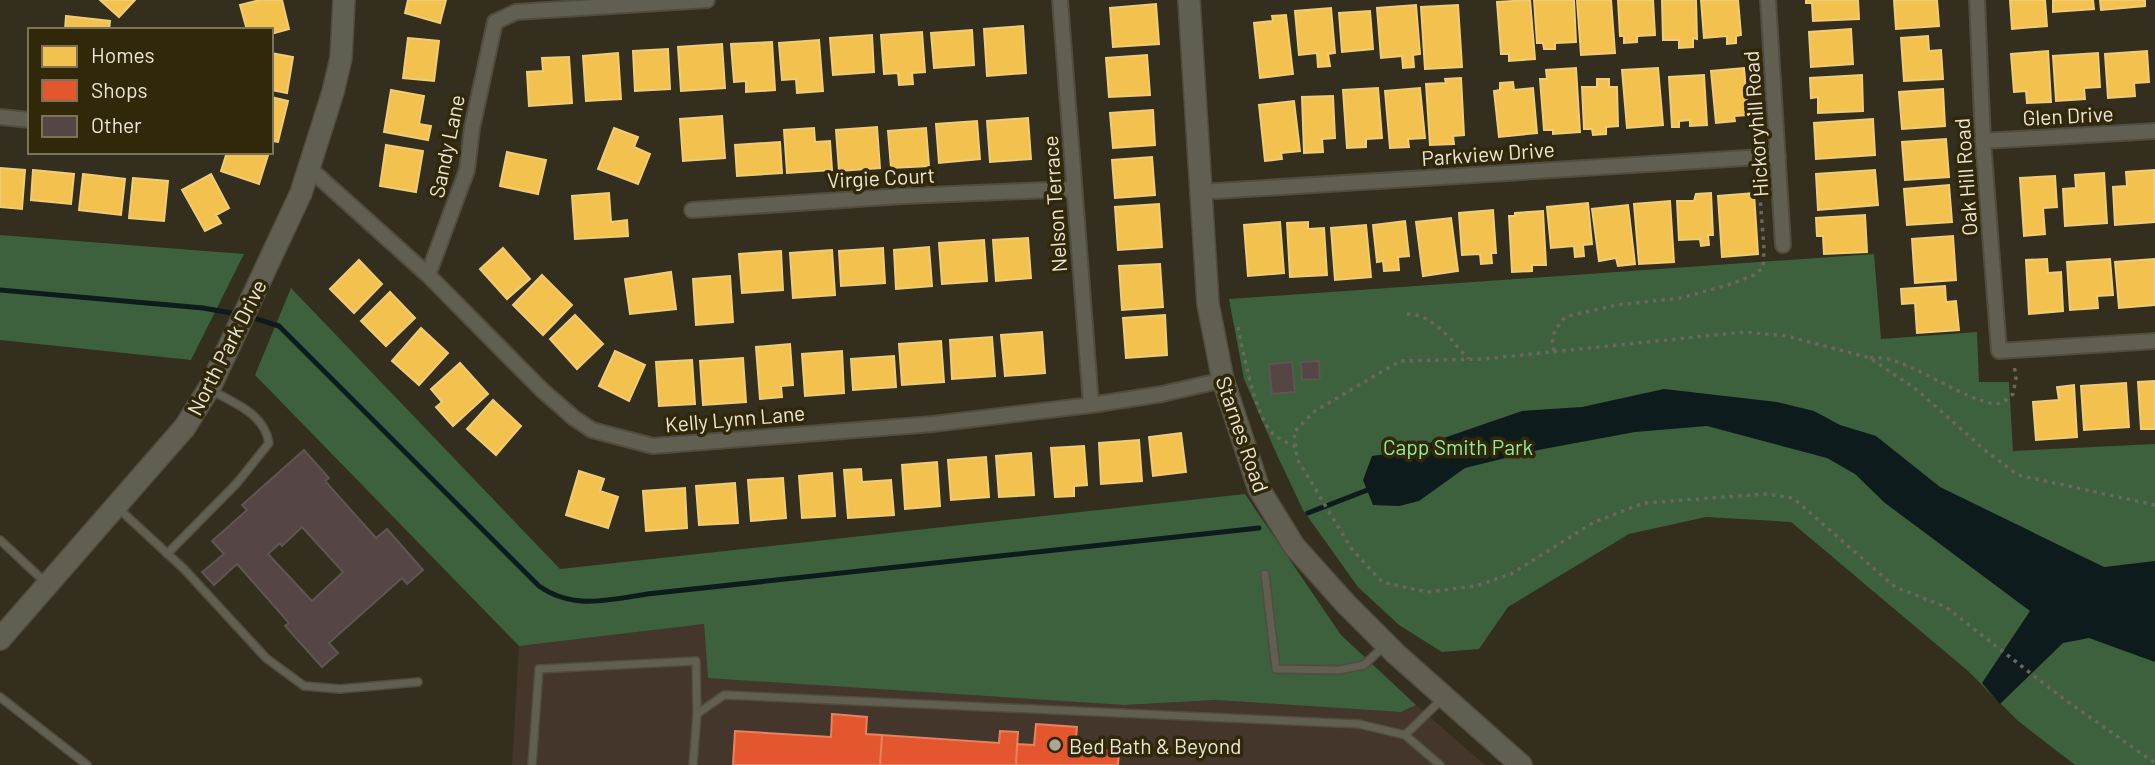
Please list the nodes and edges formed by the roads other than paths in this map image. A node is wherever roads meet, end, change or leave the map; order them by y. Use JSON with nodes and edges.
{"nodes":[{"id":1,"x":344,"y":0,"type":"edge"},
{"id":2,"x":707,"y":0,"type":"edge"},
{"id":3,"x":1060,"y":0,"type":"edge"},
{"id":4,"x":1189,"y":0,"type":"edge"},
{"id":5,"x":1768,"y":0,"type":"edge"},
{"id":6,"x":1977,"y":0,"type":"edge"},
{"id":7,"x":0,"y":117,"type":"edge"},
{"id":8,"x":28,"y":120,"type":"edge"},
{"id":9,"x":2155,"y":131,"type":"edge"},
{"id":10,"x":1983,"y":141,"type":"junction"},
{"id":11,"x":1778,"y":156,"type":"junction"},
{"id":12,"x":309,"y":168,"type":"junction"},
{"id":13,"x":1074,"y":189,"type":"junction"},
{"id":14,"x":1200,"y":192,"type":"junction"},
{"id":15,"x":692,"y":211,"type":"dead end"},
{"id":16,"x":1783,"y":245,"type":"dead end"},
{"id":17,"x":428,"y":275,"type":"junction"},
{"id":18,"x":2155,"y":341,"type":"edge"},
{"id":19,"x":1223,"y":380,"type":"junction"},
{"id":20,"x":208,"y":389,"type":"junction"},
{"id":21,"x":1091,"y":405,"type":"junction"},
{"id":22,"x":117,"y":507,"type":"junction"},
{"id":23,"x":0,"y":540,"type":"edge"},
{"id":24,"x":167,"y":554,"type":"junction"},
{"id":25,"x":1265,"y":574,"type":"dead end"},
{"id":26,"x":48,"y":585,"type":"junction"},
{"id":27,"x":0,"y":639,"type":"edge"},
{"id":28,"x":1386,"y":644,"type":"junction"},
{"id":29,"x":418,"y":681,"type":"dead end"},
{"id":30,"x":0,"y":697,"type":"edge"},
{"id":31,"x":1444,"y":697,"type":"junction"},
{"id":32,"x":697,"y":714,"type":"junction"},
{"id":33,"x":1405,"y":735,"type":"junction"},
{"id":34,"x":87,"y":765,"type":"edge"},
{"id":35,"x":532,"y":765,"type":"edge"},
{"id":36,"x":693,"y":765,"type":"edge"},
{"id":37,"x":1440,"y":765,"type":"edge"},
{"id":38,"x":1521,"y":765,"type":"edge"}],
"edges":[{"from":1,"to":12,"type":"main road","name":"North Park Drive"},
{"from":2,"to":17,"type":"street","name":"Sandy Lane"},
{"from":3,"to":13,"type":"street","name":"Nelson Terrace"},
{"from":4,"to":14,"type":"main road","name":"Starnes Road"},
{"from":5,"to":11,"type":"street","name":"Hickoryhill Road"},
{"from":6,"to":10,"type":"street","name":"Oak Hill Road"},
{"from":7,"to":8,"type":"street"},
{"from":9,"to":10,"type":"street","name":"Glen Drive"},
{"from":10,"to":18,"type":"street","name":"Oak Hill Road"},
{"from":11,"to":14,"type":"street","name":"Parkview Drive"},
{"from":11,"to":16,"type":"street","name":"Hickoryhill Road"},
{"from":12,"to":17,"type":"street","name":"Kelly Lynn Lane"},
{"from":12,"to":20,"type":"main road","name":"North Park Drive"},
{"from":13,"to":15,"type":"street","name":"Virgie Court"},
{"from":13,"to":21,"type":"street","name":"Nelson Terrace"},
{"from":14,"to":19,"type":"main road","name":"Starnes Road"},
{"from":17,"to":21,"type":"street","name":"Kelly Lynn Lane"},
{"from":19,"to":21,"type":"street","name":"Kelly Lynn Lane"},
{"from":19,"to":28,"type":"main road","name":"Starnes Road"},
{"from":20,"to":22,"type":"main road","name":"North Park Drive"},
{"from":20,"to":24,"type":"lane"},
{"from":22,"to":24,"type":"lane"},
{"from":22,"to":26,"type":"main road","name":"North Park Drive"},
{"from":23,"to":26,"type":"lane"},
{"from":24,"to":29,"type":"lane"},
{"from":25,"to":28,"type":"lane"},
{"from":26,"to":27,"type":"main road","name":"North Park Drive"},
{"from":28,"to":31,"type":"main road","name":"Starnes Road"},
{"from":30,"to":34,"type":"lane"},
{"from":31,"to":33,"type":"lane"},
{"from":31,"to":38,"type":"main road","name":"Starnes Road"},
{"from":32,"to":33,"type":"lane"},
{"from":32,"to":35,"type":"lane"},
{"from":32,"to":36,"type":"lane"},
{"from":33,"to":37,"type":"lane"}]}
